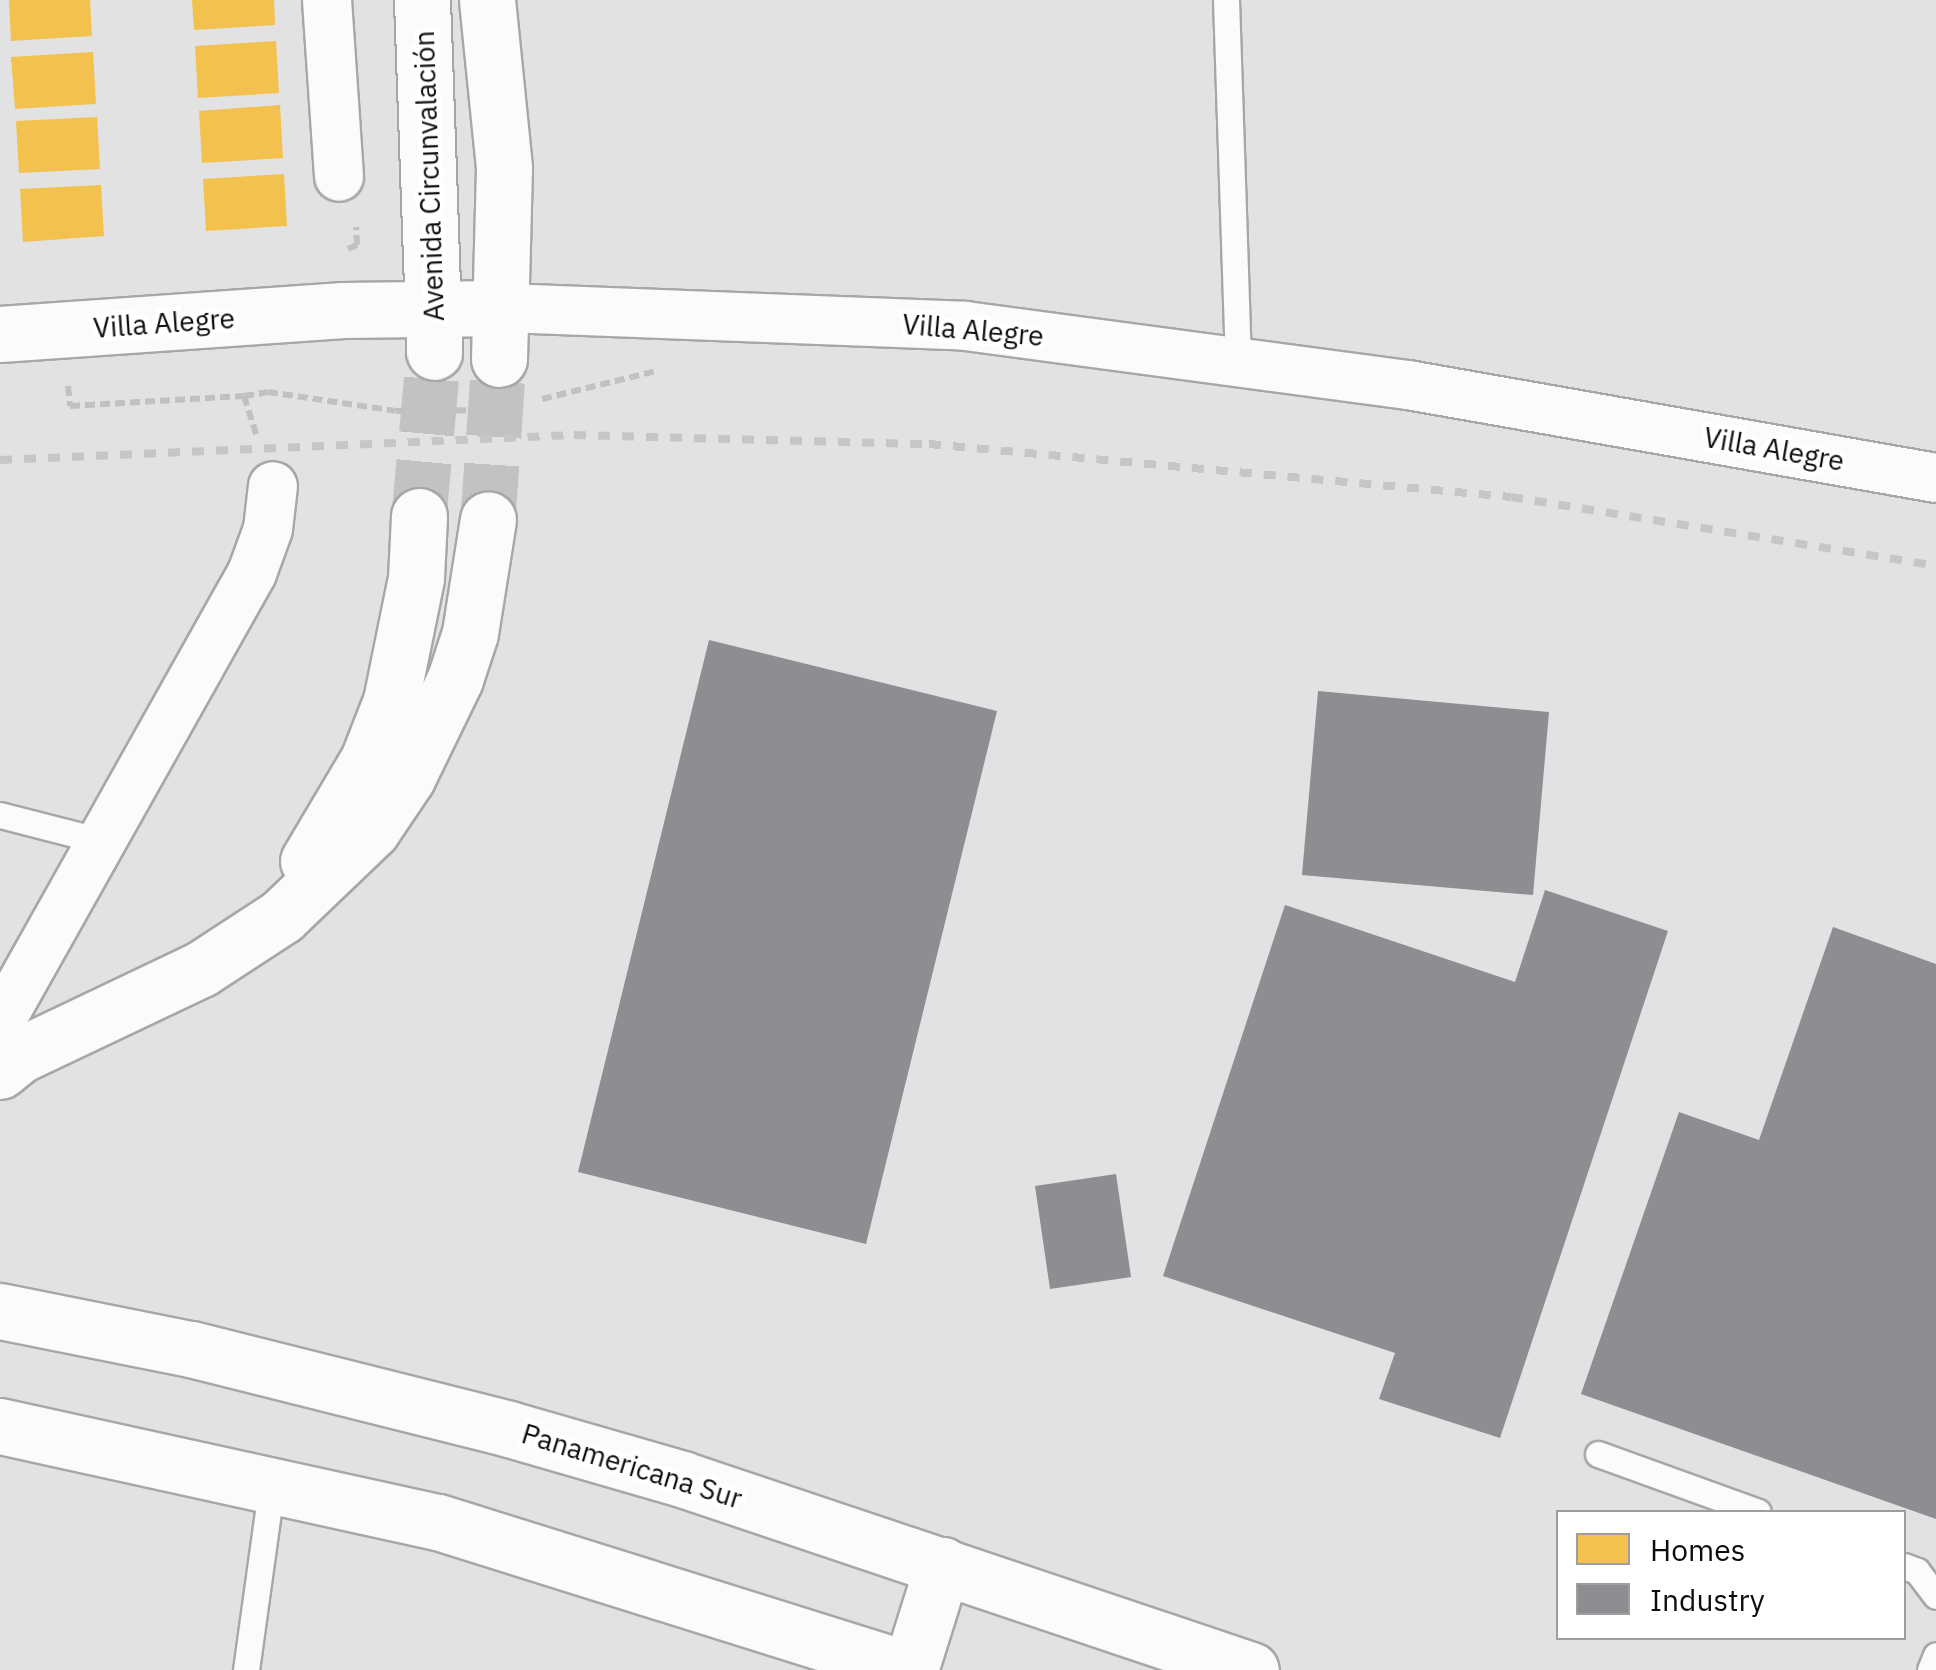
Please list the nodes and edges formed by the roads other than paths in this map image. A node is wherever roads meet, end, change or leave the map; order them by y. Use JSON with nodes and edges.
{"nodes":[{"id":1,"x":327,"y":0,"type":"edge"},
{"id":2,"x":422,"y":0,"type":"edge"},
{"id":3,"x":488,"y":0,"type":"edge"},
{"id":4,"x":1226,"y":0,"type":"edge"},
{"id":5,"x":347,"y":192,"type":"road end"},
{"id":6,"x":435,"y":331,"type":"junction"},
{"id":7,"x":0,"y":334,"type":"edge"},
{"id":8,"x":500,"y":359,"type":"junction"},
{"id":9,"x":1238,"y":362,"type":"junction"},
{"id":10,"x":1936,"y":478,"type":"edge"},
{"id":11,"x":273,"y":486,"type":"road end"},
{"id":12,"x":419,"y":516,"type":"tunnel mouth"},
{"id":13,"x":488,"y":519,"type":"tunnel mouth"},
{"id":14,"x":0,"y":815,"type":"edge"},
{"id":15,"x":101,"y":840,"type":"junction"},
{"id":16,"x":230,"y":949,"type":"junction"},
{"id":17,"x":0,"y":1022,"type":"edge"},
{"id":18,"x":0,"y":1071,"type":"edge"},
{"id":19,"x":0,"y":1311,"type":"edge"},
{"id":20,"x":0,"y":1426,"type":"edge"},
{"id":21,"x":1598,"y":1454,"type":"dead end"},
{"id":22,"x":272,"y":1481,"type":"junction"},
{"id":23,"x":1752,"y":1510,"type":"edge"},
{"id":24,"x":943,"y":1565,"type":"junction"},
{"id":25,"x":1906,"y":1567,"type":"edge"},
{"id":26,"x":1936,"y":1596,"type":"edge"},
{"id":27,"x":1936,"y":1655,"type":"edge"},
{"id":28,"x":246,"y":1670,"type":"edge"},
{"id":29,"x":910,"y":1670,"type":"edge"},
{"id":30,"x":1251,"y":1670,"type":"edge"},
{"id":31,"x":1930,"y":1670,"type":"edge"}],
"edges":[{"from":1,"to":5,"type":"street"},
{"from":2,"to":6,"type":"main road","name":"Avenida Circunvalación"},
{"from":3,"to":8,"type":"main road"},
{"from":4,"to":9,"type":"lane"},
{"from":6,"to":7,"type":"main road","name":"Villa Alegre"},
{"from":6,"to":8,"type":"main road","name":"Villa Alegre"},
{"from":8,"to":9,"type":"street","name":"Villa Alegre"},
{"from":9,"to":10,"type":"street","name":"Villa Alegre"},
{"from":11,"to":15,"type":"street"},
{"from":12,"to":16,"type":"main road"},
{"from":13,"to":16,"type":"main road"},
{"from":14,"to":15,"type":"lane"},
{"from":15,"to":17,"type":"street"},
{"from":16,"to":18,"type":"main road"},
{"from":19,"to":24,"type":"main road","name":"Panamericana Sur"},
{"from":20,"to":22,"type":"main road"},
{"from":21,"to":23,"type":"lane"},
{"from":22,"to":28,"type":"lane"},
{"from":22,"to":29,"type":"main road"},
{"from":24,"to":29,"type":"main road"},
{"from":24,"to":30,"type":"main road","name":"Panamericana Sur"},
{"from":25,"to":26,"type":"lane"},
{"from":27,"to":31,"type":"lane"}]}
